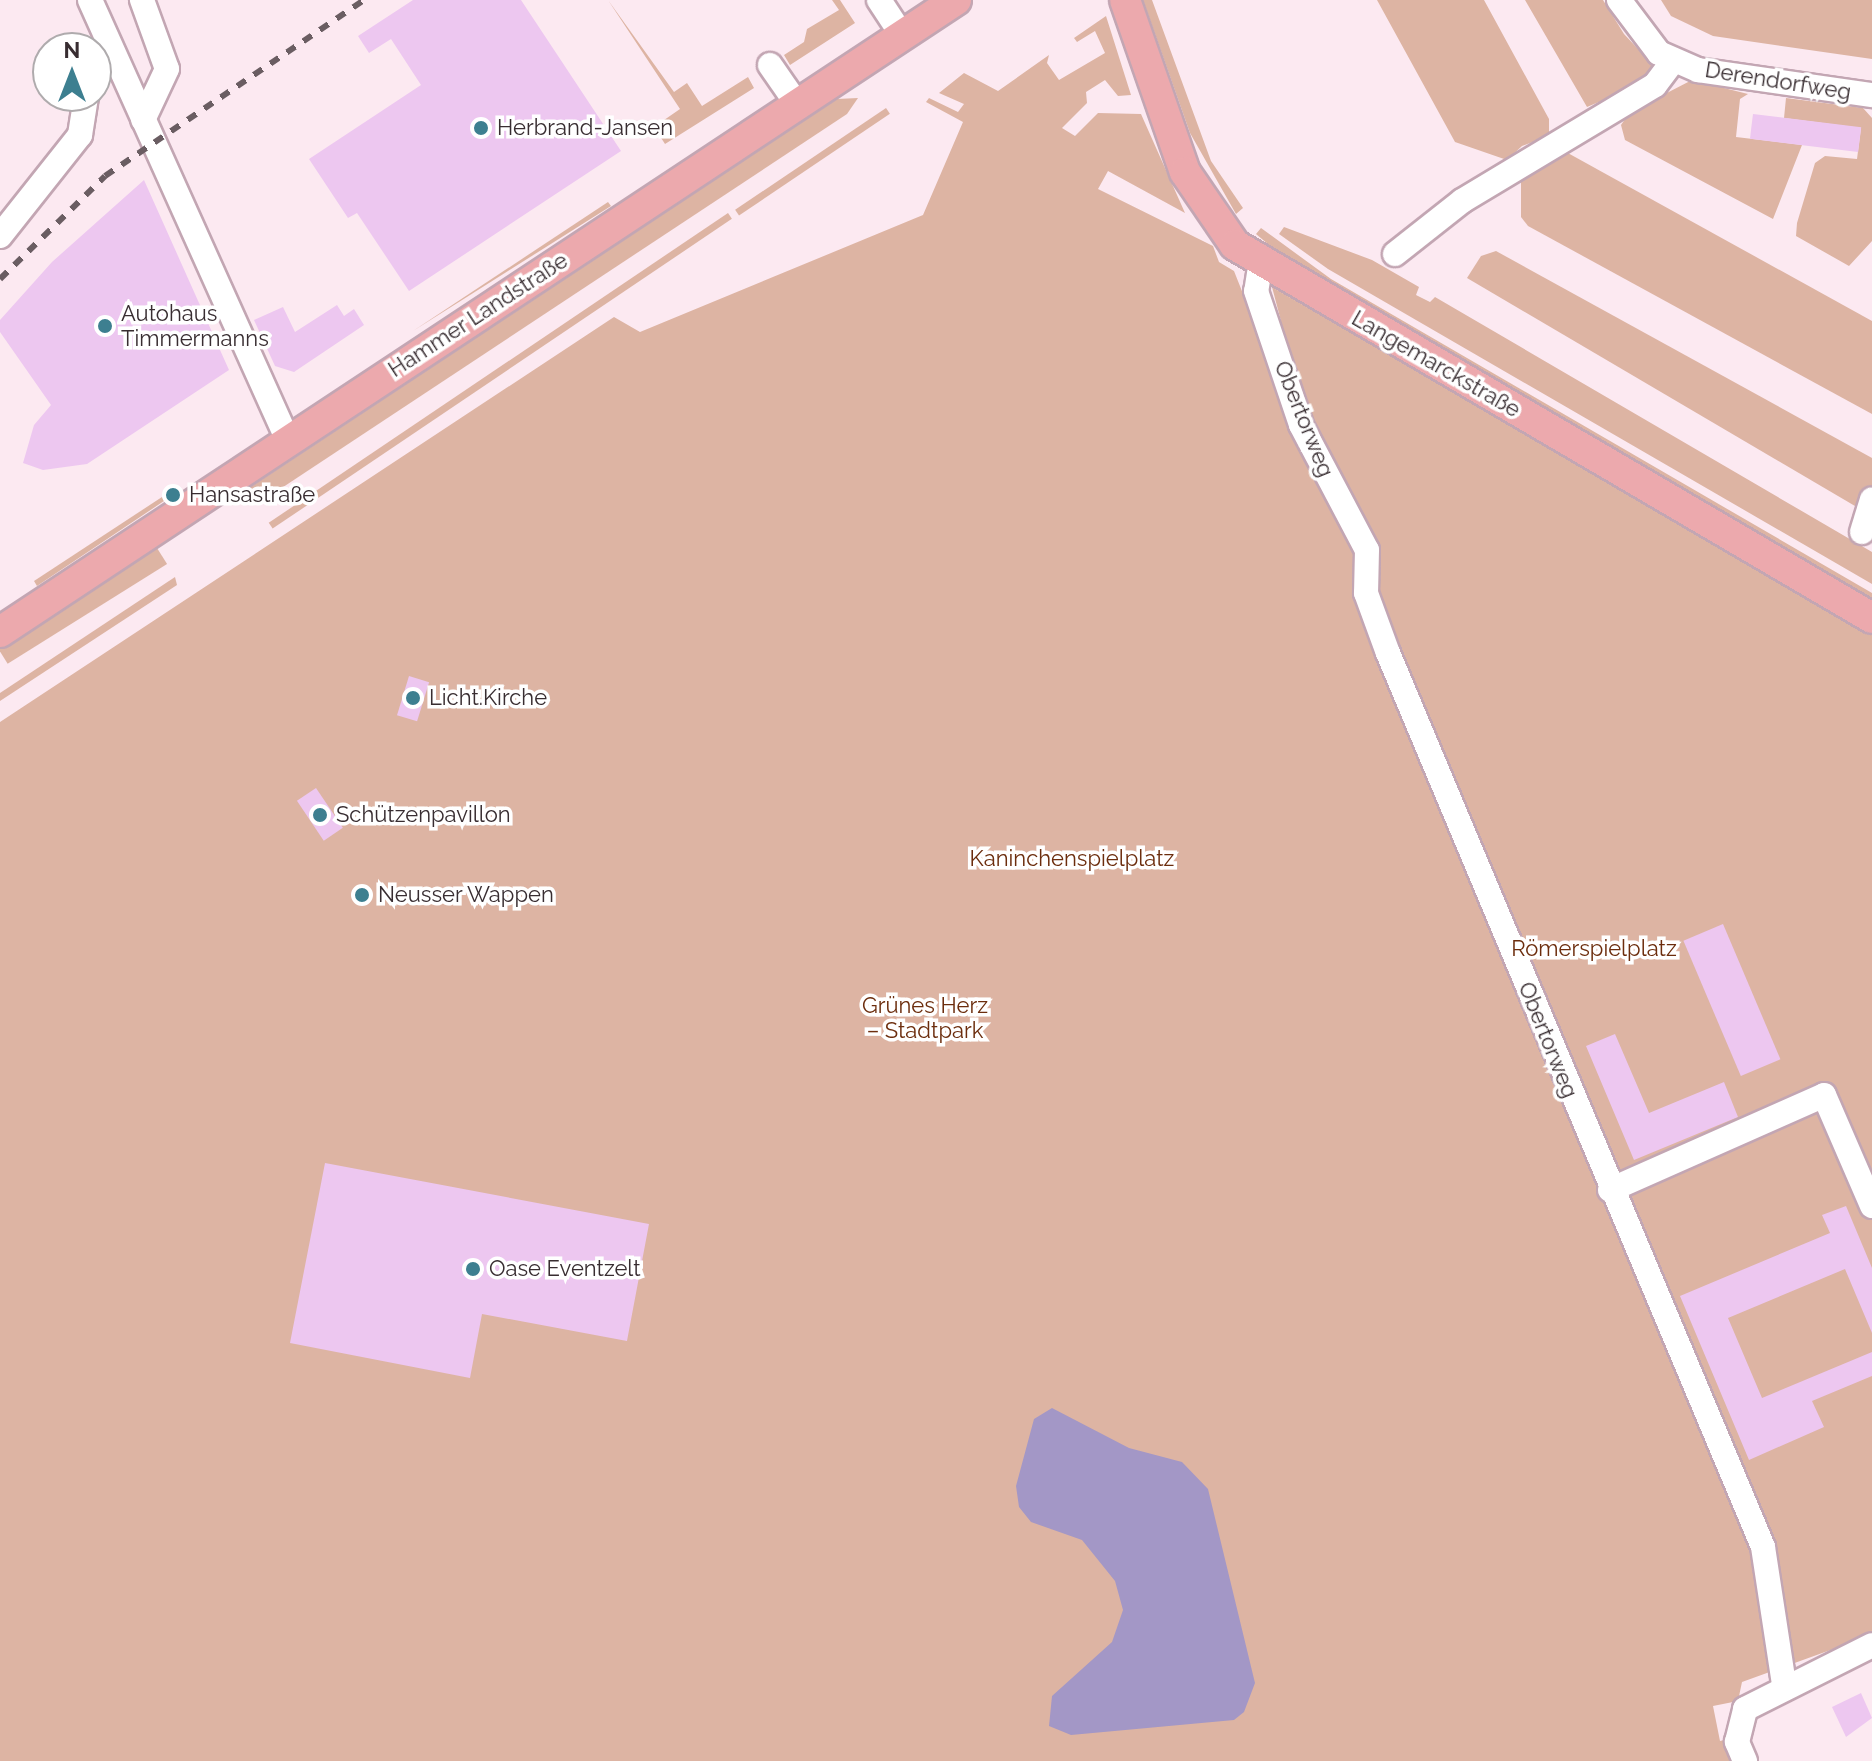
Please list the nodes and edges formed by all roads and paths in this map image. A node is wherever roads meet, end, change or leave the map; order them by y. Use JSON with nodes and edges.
{"nodes":[{"id":1,"x":90,"y":0,"type":"edge"},
{"id":2,"x":142,"y":0,"type":"edge"},
{"id":3,"x":879,"y":0,"type":"edge"},
{"id":4,"x":956,"y":0,"type":"edge"},
{"id":5,"x":1125,"y":0,"type":"edge"},
{"id":6,"x":1619,"y":0,"type":"edge"},
{"id":7,"x":98,"y":32,"type":"edge"},
{"id":8,"x":902,"y":35,"type":"junction"},
{"id":9,"x":1673,"y":61,"type":"junction"},
{"id":10,"x":770,"y":65,"type":"dead end"},
{"id":11,"x":112,"y":69,"type":"edge"},
{"id":12,"x":1872,"y":95,"type":"edge"},
{"id":13,"x":797,"y":104,"type":"junction"},
{"id":14,"x":84,"y":112,"type":"edge"},
{"id":15,"x":143,"y":120,"type":"junction"},
{"id":16,"x":0,"y":236,"type":"edge"},
{"id":17,"x":1395,"y":254,"type":"dead end"},
{"id":18,"x":1261,"y":261,"type":"junction"},
{"id":19,"x":288,"y":441,"type":"junction"},
{"id":20,"x":1872,"y":499,"type":"edge"},
{"id":21,"x":1862,"y":532,"type":"dead end"},
{"id":22,"x":1872,"y":618,"type":"edge"},
{"id":23,"x":0,"y":632,"type":"edge"},
{"id":24,"x":1610,"y":1190,"type":"junction"},
{"id":25,"x":1872,"y":1206,"type":"edge"},
{"id":26,"x":1872,"y":1645,"type":"edge"},
{"id":27,"x":1784,"y":1685,"type":"junction"},
{"id":28,"x":1745,"y":1761,"type":"edge"}],
"edges":[{"from":1,"to":7,"type":"street"},
{"from":2,"to":15,"type":"street"},
{"from":3,"to":8,"type":"street"},
{"from":4,"to":8,"type":"main road","name":"Hammer Landstraße"},
{"from":5,"to":18,"type":"main road","name":"Langemarckstraße"},
{"from":6,"to":9,"type":"street","name":"Derendorfweg"},
{"from":8,"to":13,"type":"main road","name":"Hammer Landstraße"},
{"from":9,"to":12,"type":"street","name":"Derendorfweg"},
{"from":9,"to":17,"type":"street"},
{"from":10,"to":13,"type":"street"},
{"from":11,"to":15,"type":"street"},
{"from":13,"to":19,"type":"main road","name":"Hammer Landstraße"},
{"from":14,"to":16,"type":"street"},
{"from":15,"to":19,"type":"street"},
{"from":18,"to":22,"type":"main road","name":"Langemarckstraße"},
{"from":18,"to":24,"type":"street","name":"Obertorweg"},
{"from":19,"to":23,"type":"main road","name":"Hammer Landstraße"},
{"from":20,"to":21,"type":"street"},
{"from":24,"to":25,"type":"street"},
{"from":24,"to":27,"type":"street","name":"Obertorweg"},
{"from":26,"to":27,"type":"street"},
{"from":27,"to":28,"type":"street"}]}
